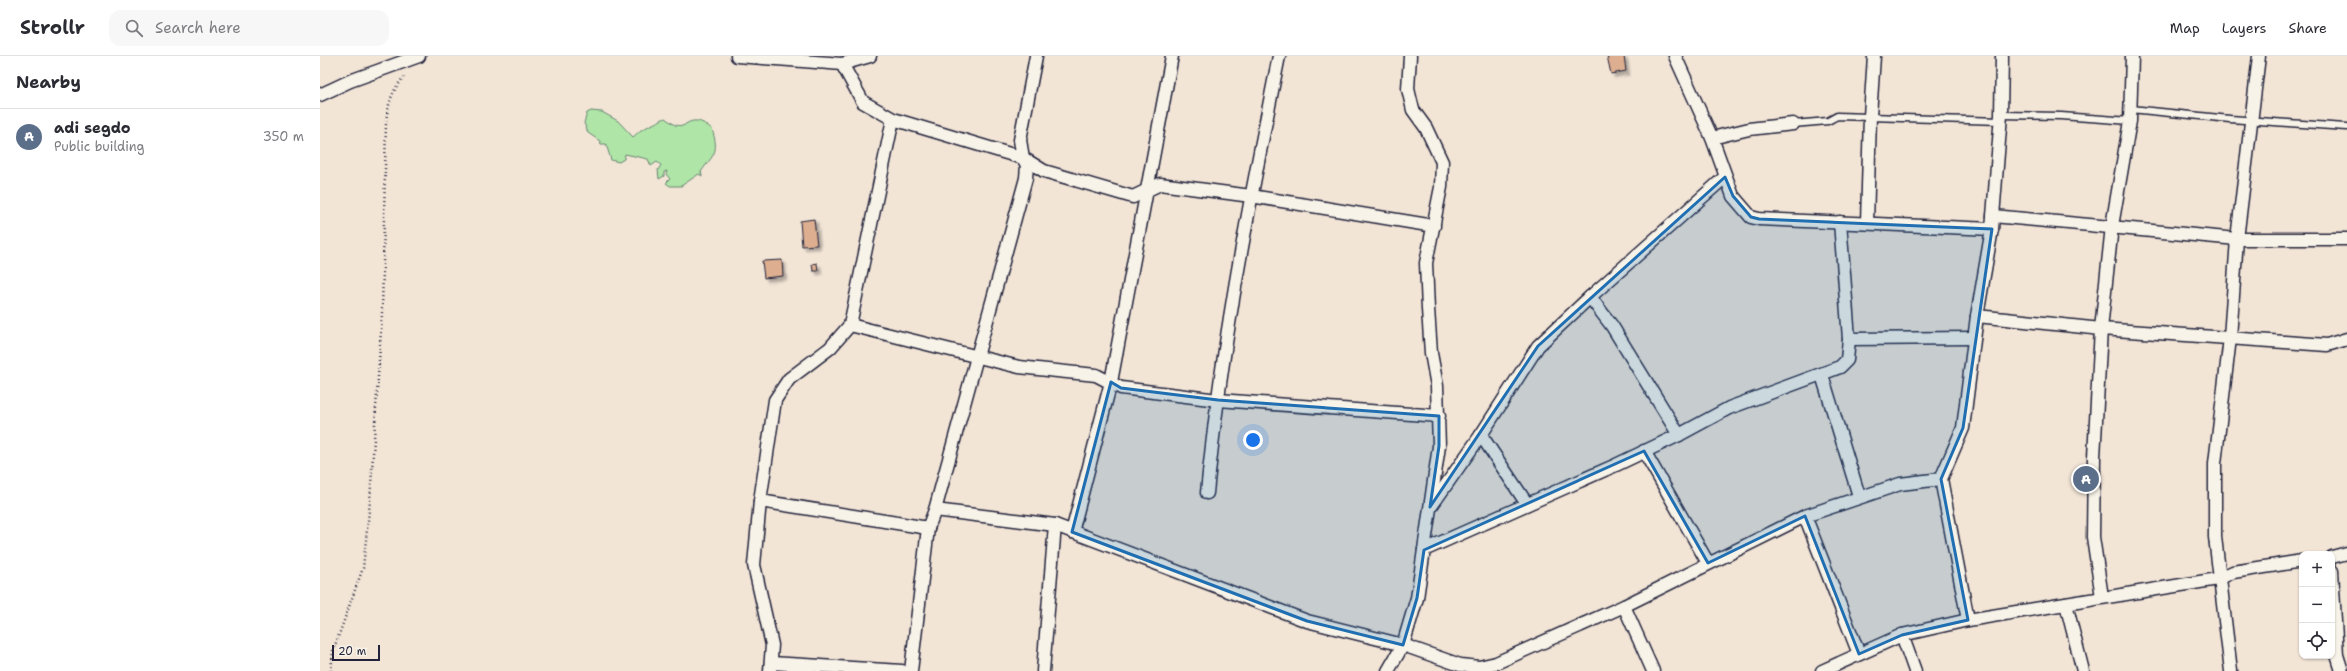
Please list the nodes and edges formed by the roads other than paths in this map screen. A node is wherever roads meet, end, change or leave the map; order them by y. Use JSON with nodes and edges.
{"nodes":[{"id":1,"x":419,"y":56,"type":"edge"},
{"id":2,"x":737,"y":56,"type":"edge"},
{"id":3,"x":870,"y":56,"type":"edge"},
{"id":4,"x":1036,"y":56,"type":"edge"},
{"id":5,"x":1172,"y":56,"type":"edge"},
{"id":6,"x":1279,"y":56,"type":"edge"},
{"id":7,"x":1410,"y":56,"type":"edge"},
{"id":8,"x":1675,"y":56,"type":"edge"},
{"id":9,"x":1874,"y":56,"type":"edge"},
{"id":10,"x":2002,"y":56,"type":"edge"},
{"id":11,"x":2132,"y":56,"type":"edge"},
{"id":12,"x":2259,"y":56,"type":"edge"},
{"id":13,"x":842,"y":64,"type":"junction"},
{"id":14,"x":320,"y":95,"type":"edge"},
{"id":15,"x":2130,"y":115,"type":"junction"},
{"id":16,"x":1870,"y":116,"type":"junction"},
{"id":17,"x":2001,"y":118,"type":"junction"},
{"id":18,"x":893,"y":119,"type":"junction"},
{"id":19,"x":2252,"y":121,"type":"junction"},
{"id":20,"x":1793,"y":124,"type":"joint"},
{"id":21,"x":2347,"y":127,"type":"edge"},
{"id":22,"x":1712,"y":138,"type":"junction"},
{"id":23,"x":1023,"y":158,"type":"junction"},
{"id":24,"x":1725,"y":177,"type":"junction"},
{"id":25,"x":1148,"y":190,"type":"junction"},
{"id":26,"x":1251,"y":196,"type":"junction"},
{"id":27,"x":1993,"y":216,"type":"junction"},
{"id":28,"x":1840,"y":222,"type":"junction"},
{"id":29,"x":1867,"y":223,"type":"junction"},
{"id":30,"x":1434,"y":226,"type":"junction"},
{"id":31,"x":2112,"y":226,"type":"junction"},
{"id":32,"x":1992,"y":229,"type":"junction"},
{"id":33,"x":2237,"y":239,"type":"junction"},
{"id":34,"x":2347,"y":239,"type":"edge"},
{"id":35,"x":1590,"y":297,"type":"junction"},
{"id":36,"x":1977,"y":316,"type":"junction"},
{"id":37,"x":850,"y":325,"type":"junction"},
{"id":38,"x":2101,"y":329,"type":"junction"},
{"id":39,"x":1974,"y":338,"type":"junction"},
{"id":40,"x":2230,"y":338,"type":"junction"},
{"id":41,"x":1849,"y":339,"type":"junction"},
{"id":42,"x":2347,"y":339,"type":"edge"},
{"id":43,"x":978,"y":358,"type":"junction"},
{"id":44,"x":1822,"y":375,"type":"junction"},
{"id":45,"x":1111,"y":382,"type":"junction"},
{"id":46,"x":1218,"y":400,"type":"junction"},
{"id":47,"x":1439,"y":416,"type":"junction"},
{"id":48,"x":1481,"y":434,"type":"junction"},
{"id":49,"x":1679,"y":435,"type":"junction"},
{"id":50,"x":1644,"y":451,"type":"junction"},
{"id":51,"x":1942,"y":479,"type":"junction"},
{"id":52,"x":1207,"y":493,"type":"dead end"},
{"id":53,"x":1859,"y":496,"type":"junction"},
{"id":54,"x":760,"y":501,"type":"junction"},
{"id":55,"x":1527,"y":504,"type":"junction"},
{"id":56,"x":1430,"y":507,"type":"junction"},
{"id":57,"x":935,"y":510,"type":"junction"},
{"id":58,"x":1805,"y":516,"type":"junction"},
{"id":59,"x":1055,"y":525,"type":"junction"},
{"id":60,"x":928,"y":528,"type":"junction"},
{"id":61,"x":1072,"y":532,"type":"junction"},
{"id":62,"x":1424,"y":550,"type":"junction"},
{"id":63,"x":2347,"y":553,"type":"edge"},
{"id":64,"x":2335,"y":556,"type":"edge"},
{"id":65,"x":2299,"y":562,"type":"edge"},
{"id":66,"x":1708,"y":563,"type":"junction"},
{"id":67,"x":2218,"y":579,"type":"junction"},
{"id":68,"x":2333,"y":587,"type":"edge"},
{"id":69,"x":2102,"y":597,"type":"junction"},
{"id":70,"x":2066,"y":604,"type":"junction"},
{"id":71,"x":1624,"y":606,"type":"junction"},
{"id":72,"x":1968,"y":620,"type":"junction"},
{"id":73,"x":1902,"y":635,"type":"junction"},
{"id":74,"x":1403,"y":645,"type":"junction"},
{"id":75,"x":1860,"y":654,"type":"junction"},
{"id":76,"x":770,"y":667,"type":"edge"},
{"id":77,"x":902,"y":671,"type":"edge"},
{"id":78,"x":911,"y":671,"type":"edge"},
{"id":79,"x":1043,"y":671,"type":"edge"},
{"id":80,"x":1388,"y":671,"type":"edge"},
{"id":81,"x":1653,"y":671,"type":"edge"},
{"id":82,"x":1822,"y":671,"type":"edge"},
{"id":83,"x":1915,"y":671,"type":"edge"},
{"id":84,"x":2083,"y":671,"type":"edge"},
{"id":85,"x":2231,"y":671,"type":"edge"},
{"id":86,"x":2342,"y":671,"type":"edge"}],
"edges":[{"from":1,"to":14,"type":"street"},
{"from":2,"to":13,"type":"street"},
{"from":3,"to":13,"type":"street"},
{"from":4,"to":23,"type":"street"},
{"from":5,"to":25,"type":"street"},
{"from":6,"to":26,"type":"street"},
{"from":7,"to":30,"type":"street"},
{"from":8,"to":22,"type":"street"},
{"from":9,"to":16,"type":"street"},
{"from":10,"to":17,"type":"street"},
{"from":11,"to":15,"type":"street"},
{"from":12,"to":19,"type":"street"},
{"from":13,"to":18,"type":"street"},
{"from":15,"to":17,"type":"lane"},
{"from":15,"to":19,"type":"lane"},
{"from":15,"to":31,"type":"street"},
{"from":16,"to":17,"type":"lane"},
{"from":16,"to":20,"type":"lane"},
{"from":16,"to":29,"type":"street"},
{"from":17,"to":27,"type":"street"},
{"from":18,"to":23,"type":"street"},
{"from":18,"to":37,"type":"street"},
{"from":19,"to":21,"type":"lane"},
{"from":19,"to":33,"type":"street"},
{"from":20,"to":22,"type":"street"},
{"from":22,"to":24,"type":"street"},
{"from":23,"to":25,"type":"street"},
{"from":23,"to":43,"type":"street"},
{"from":24,"to":28,"type":"street"},
{"from":24,"to":35,"type":"street"},
{"from":25,"to":26,"type":"street"},
{"from":25,"to":45,"type":"street"},
{"from":26,"to":30,"type":"street"},
{"from":26,"to":46,"type":"street"},
{"from":27,"to":31,"type":"street"},
{"from":27,"to":32,"type":"street"},
{"from":28,"to":29,"type":"street"},
{"from":28,"to":41,"type":"street"},
{"from":29,"to":32,"type":"street"},
{"from":30,"to":47,"type":"street"},
{"from":31,"to":33,"type":"street"},
{"from":31,"to":38,"type":"street"},
{"from":32,"to":36,"type":"street"},
{"from":33,"to":34,"type":"street"},
{"from":33,"to":40,"type":"street"},
{"from":35,"to":48,"type":"street"},
{"from":35,"to":49,"type":"street"},
{"from":36,"to":38,"type":"street"},
{"from":36,"to":39,"type":"street"},
{"from":37,"to":43,"type":"street"},
{"from":37,"to":54,"type":"street"},
{"from":38,"to":40,"type":"street"},
{"from":38,"to":69,"type":"street"},
{"from":39,"to":41,"type":"street"},
{"from":39,"to":51,"type":"street"},
{"from":40,"to":42,"type":"street"},
{"from":40,"to":67,"type":"street"},
{"from":41,"to":44,"type":"street"},
{"from":43,"to":45,"type":"street"},
{"from":43,"to":57,"type":"street"},
{"from":44,"to":49,"type":"street"},
{"from":44,"to":53,"type":"street"},
{"from":45,"to":46,"type":"street"},
{"from":45,"to":61,"type":"street"},
{"from":46,"to":47,"type":"street"},
{"from":46,"to":52,"type":"street"},
{"from":47,"to":56,"type":"street"},
{"from":48,"to":55,"type":"street"},
{"from":48,"to":56,"type":"street"},
{"from":49,"to":50,"type":"street"},
{"from":50,"to":55,"type":"street"},
{"from":50,"to":66,"type":"street"},
{"from":51,"to":53,"type":"street"},
{"from":51,"to":72,"type":"street"},
{"from":53,"to":58,"type":"street"},
{"from":54,"to":60,"type":"street"},
{"from":54,"to":76,"type":"street"},
{"from":55,"to":62,"type":"street"},
{"from":56,"to":62,"type":"street"},
{"from":57,"to":59,"type":"street"},
{"from":57,"to":60,"type":"street"},
{"from":58,"to":66,"type":"street"},
{"from":58,"to":75,"type":"street"},
{"from":59,"to":61,"type":"street"},
{"from":59,"to":79,"type":"street"},
{"from":60,"to":78,"type":"street"},
{"from":61,"to":74,"type":"street"},
{"from":62,"to":74,"type":"street"},
{"from":63,"to":64,"type":"street"},
{"from":65,"to":67,"type":"street"},
{"from":66,"to":71,"type":"street"},
{"from":67,"to":69,"type":"street"},
{"from":67,"to":85,"type":"street"},
{"from":68,"to":86,"type":"street"},
{"from":69,"to":70,"type":"street"},
{"from":70,"to":72,"type":"street"},
{"from":70,"to":84,"type":"street"},
{"from":71,"to":74,"type":"street"},
{"from":71,"to":81,"type":"street"},
{"from":72,"to":73,"type":"street"},
{"from":73,"to":75,"type":"street"},
{"from":73,"to":83,"type":"street"},
{"from":74,"to":80,"type":"street"},
{"from":75,"to":82,"type":"street"},
{"from":76,"to":77,"type":"street"}]}
